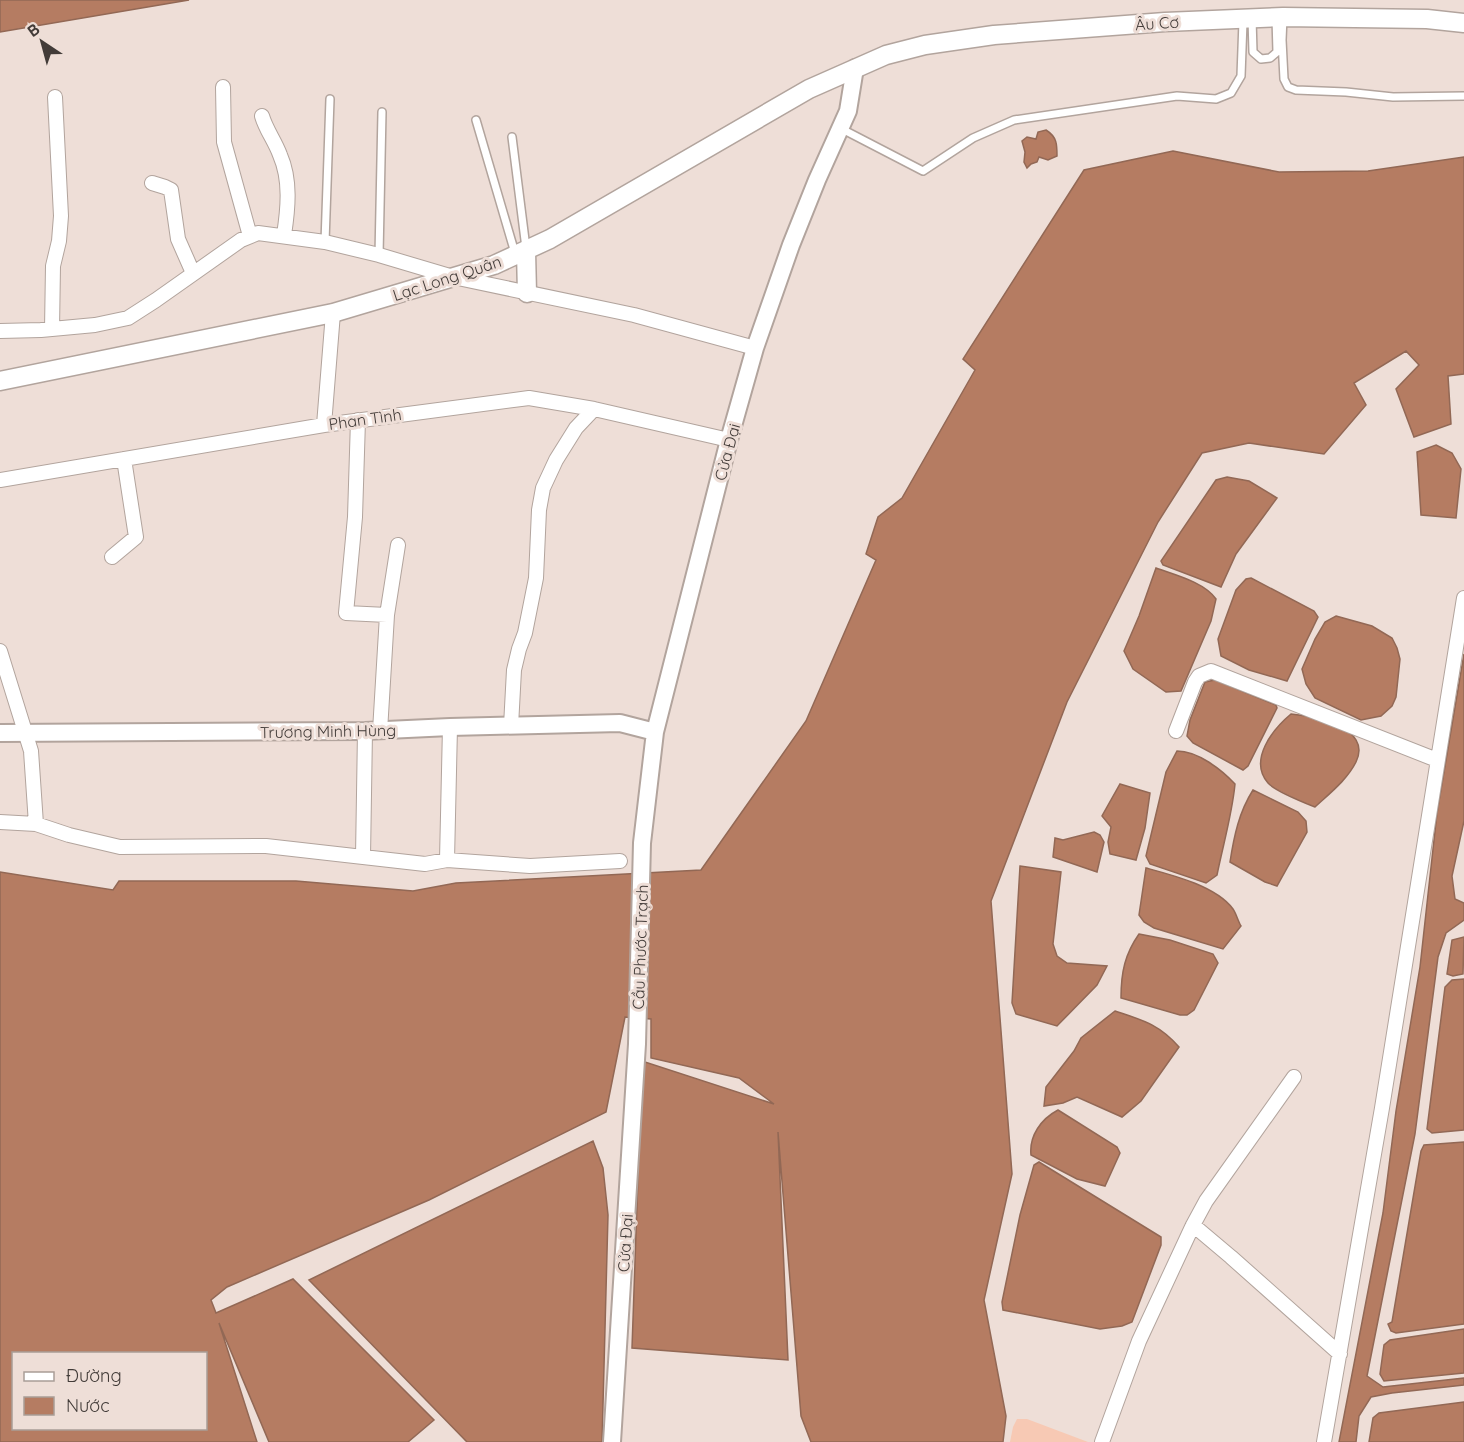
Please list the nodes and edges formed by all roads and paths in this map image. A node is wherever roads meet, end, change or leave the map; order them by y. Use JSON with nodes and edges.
{"nodes":[{"id":1,"x":1280,"y":18,"type":"junction"},
{"id":2,"x":1247,"y":19,"type":"junction"},
{"id":3,"x":1464,"y":23,"type":"edge"},
{"id":4,"x":855,"y":68,"type":"junction"},
{"id":5,"x":223,"y":87,"type":"dead end"},
{"id":6,"x":1464,"y":96,"type":"edge"},
{"id":7,"x":55,"y":97,"type":"dead end"},
{"id":8,"x":330,"y":99,"type":"dead end"},
{"id":9,"x":382,"y":112,"type":"dead end"},
{"id":10,"x":262,"y":116,"type":"dead end"},
{"id":11,"x":476,"y":120,"type":"dead end"},
{"id":12,"x":840,"y":128,"type":"junction"},
{"id":13,"x":512,"y":137,"type":"dead end"},
{"id":14,"x":152,"y":183,"type":"dead end"},
{"id":15,"x":284,"y":235,"type":"junction"},
{"id":16,"x":250,"y":236,"type":"junction"},
{"id":17,"x":325,"y":242,"type":"junction"},
{"id":18,"x":521,"y":253,"type":"junction"},
{"id":19,"x":380,"y":255,"type":"junction"},
{"id":20,"x":193,"y":273,"type":"junction"},
{"id":21,"x":453,"y":277,"type":"junction"},
{"id":22,"x":527,"y":293,"type":"junction"},
{"id":23,"x":333,"y":313,"type":"junction"},
{"id":24,"x":52,"y":329,"type":"junction"},
{"id":25,"x":0,"y":331,"type":"edge"},
{"id":26,"x":755,"y":348,"type":"junction"},
{"id":27,"x":0,"y":381,"type":"edge"},
{"id":28,"x":594,"y":409,"type":"junction"},
{"id":29,"x":358,"y":420,"type":"junction"},
{"id":30,"x":324,"y":425,"type":"junction"},
{"id":31,"x":729,"y":441,"type":"junction"},
{"id":32,"x":124,"y":459,"type":"junction"},
{"id":33,"x":0,"y":480,"type":"edge"},
{"id":34,"x":398,"y":545,"type":"dead end"},
{"id":35,"x":112,"y":557,"type":"dead end"},
{"id":36,"x":1464,"y":597,"type":"edge"},
{"id":37,"x":387,"y":615,"type":"junction"},
{"id":38,"x":0,"y":651,"type":"edge"},
{"id":39,"x":511,"y":726,"type":"junction"},
{"id":40,"x":450,"y":727,"type":"junction"},
{"id":41,"x":373,"y":731,"type":"junction"},
{"id":42,"x":1176,"y":731,"type":"dead end"},
{"id":43,"x":655,"y":732,"type":"junction"},
{"id":44,"x":0,"y":733,"type":"edge"},
{"id":45,"x":25,"y":733,"type":"junction"},
{"id":46,"x":1437,"y":760,"type":"junction"},
{"id":47,"x":0,"y":822,"type":"edge"},
{"id":48,"x":36,"y":824,"type":"junction"},
{"id":49,"x":642,"y":849,"type":"joint"},
{"id":50,"x":363,"y":857,"type":"junction"},
{"id":51,"x":447,"y":860,"type":"junction"},
{"id":52,"x":620,"y":861,"type":"dead end"},
{"id":53,"x":637,"y":1044,"type":"joint"},
{"id":54,"x":1294,"y":1077,"type":"dead end"},
{"id":55,"x":1193,"y":1225,"type":"junction"},
{"id":56,"x":1340,"y":1354,"type":"junction"},
{"id":57,"x":612,"y":1442,"type":"edge"},
{"id":58,"x":1102,"y":1442,"type":"edge"},
{"id":59,"x":1324,"y":1442,"type":"edge"}],
"edges":[{"from":1,"to":2,"type":"main road","name":"Âu Cơ"},
{"from":1,"to":2,"type":"lane"},
{"from":1,"to":3,"type":"main road","name":"Âu Cơ"},
{"from":1,"to":6,"type":"lane"},
{"from":2,"to":4,"type":"main road","name":"Âu Cơ"},
{"from":2,"to":12,"type":"lane"},
{"from":4,"to":12,"type":"street","name":"Cửa Đại"},
{"from":4,"to":18,"type":"main road","name":"Lạc Long Quân"},
{"from":5,"to":16,"type":"street"},
{"from":7,"to":24,"type":"street"},
{"from":8,"to":17,"type":"lane"},
{"from":9,"to":19,"type":"lane"},
{"from":10,"to":15,"type":"street"},
{"from":11,"to":18,"type":"lane"},
{"from":12,"to":26,"type":"street","name":"Cửa Đại"},
{"from":13,"to":18,"type":"lane"},
{"from":14,"to":20,"type":"street"},
{"from":15,"to":16,"type":"street"},
{"from":15,"to":17,"type":"street"},
{"from":16,"to":20,"type":"street"},
{"from":17,"to":19,"type":"street"},
{"from":18,"to":21,"type":"main road","name":"Lạc Long Quân"},
{"from":18,"to":22,"type":"main road"},
{"from":19,"to":21,"type":"street"},
{"from":20,"to":24,"type":"street"},
{"from":21,"to":22,"type":"street"},
{"from":21,"to":23,"type":"main road","name":"Lạc Long Quân"},
{"from":22,"to":26,"type":"street"},
{"from":23,"to":27,"type":"main road","name":"Lạc Long Quân"},
{"from":23,"to":30,"type":"street"},
{"from":24,"to":25,"type":"street"},
{"from":26,"to":31,"type":"street","name":"Cửa Đại"},
{"from":28,"to":29,"type":"street","name":"Phan Tình"},
{"from":28,"to":31,"type":"street","name":"Phan Tình"},
{"from":28,"to":39,"type":"street"},
{"from":29,"to":30,"type":"street","name":"Phan Tình"},
{"from":29,"to":37,"type":"street"},
{"from":30,"to":32,"type":"street","name":"Phan Tình"},
{"from":31,"to":43,"type":"street","name":"Cửa Đại"},
{"from":32,"to":33,"type":"street","name":"Phan Tình"},
{"from":32,"to":35,"type":"street"},
{"from":34,"to":37,"type":"street"},
{"from":36,"to":46,"type":"street"},
{"from":37,"to":41,"type":"street"},
{"from":38,"to":45,"type":"street"},
{"from":39,"to":40,"type":"street","name":"Trương Minh Hùng"},
{"from":39,"to":43,"type":"street","name":"Trương Minh Hùng"},
{"from":40,"to":41,"type":"street","name":"Trương Minh Hùng"},
{"from":40,"to":51,"type":"street"},
{"from":41,"to":45,"type":"street","name":"Trương Minh Hùng"},
{"from":41,"to":50,"type":"street"},
{"from":42,"to":46,"type":"street"},
{"from":43,"to":49,"type":"street","name":"Cửa Đại"},
{"from":44,"to":45,"type":"street","name":"Trương Minh Hùng"},
{"from":45,"to":48,"type":"street"},
{"from":46,"to":56,"type":"street"},
{"from":47,"to":48,"type":"street"},
{"from":48,"to":50,"type":"street"},
{"from":49,"to":53,"type":"street","name":"Cầu Phước Trạch"},
{"from":50,"to":51,"type":"street"},
{"from":51,"to":52,"type":"street"},
{"from":53,"to":57,"type":"street","name":"Cửa Đại"},
{"from":54,"to":55,"type":"street"},
{"from":55,"to":56,"type":"street"},
{"from":55,"to":58,"type":"street"},
{"from":56,"to":59,"type":"street"}]}
